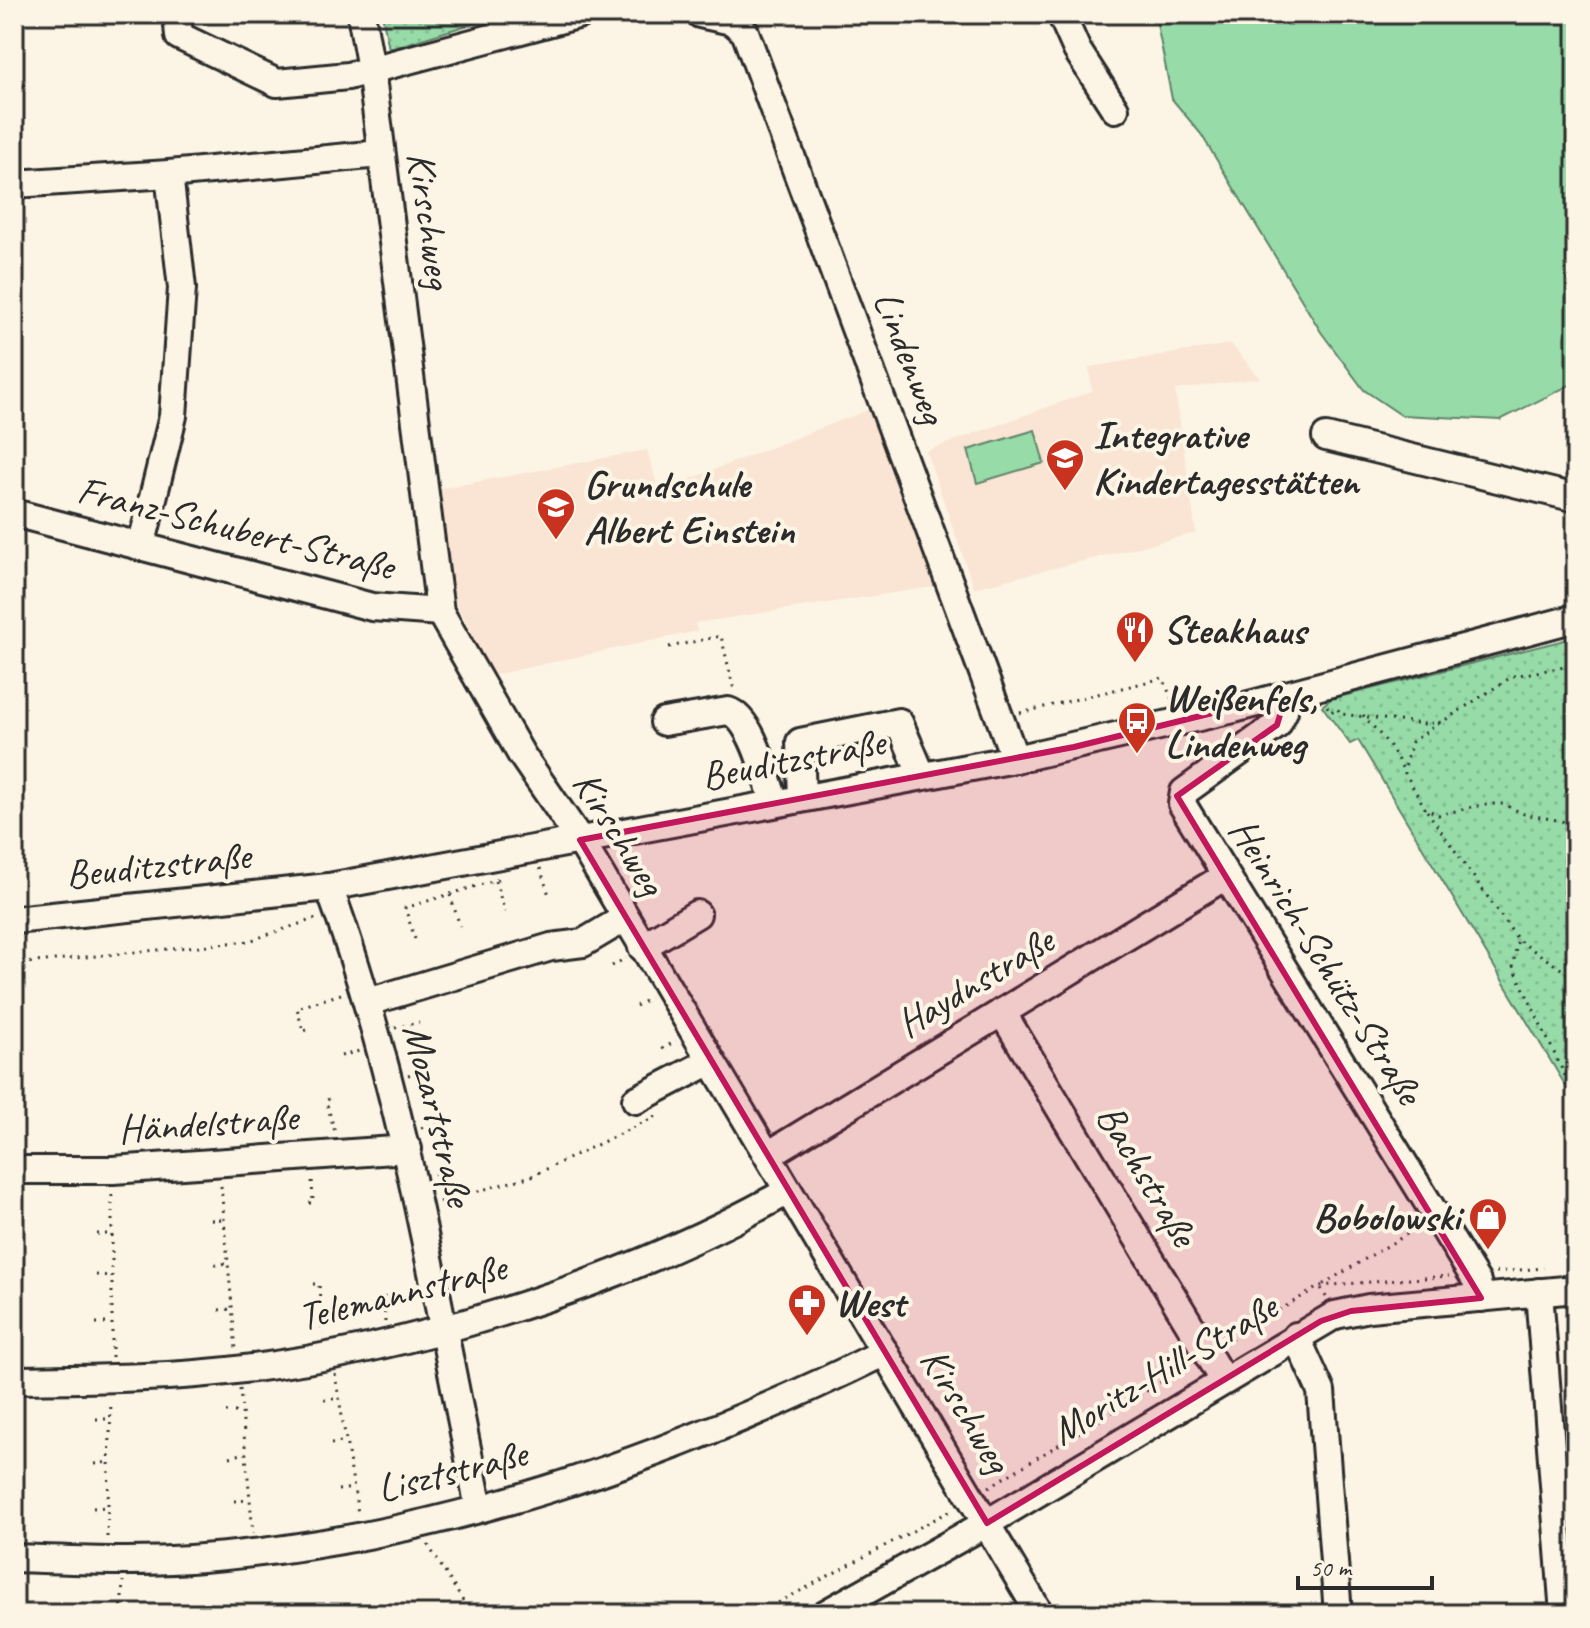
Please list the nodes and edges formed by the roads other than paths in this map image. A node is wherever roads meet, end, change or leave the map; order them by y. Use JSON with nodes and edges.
{"nodes":[{"id":1,"x":177,"y":14,"type":"edge"},
{"id":2,"x":361,"y":14,"type":"edge"},
{"id":3,"x":581,"y":14,"type":"edge"},
{"id":4,"x":700,"y":14,"type":"edge"},
{"id":5,"x":1061,"y":14,"type":"edge"},
{"id":6,"x":371,"y":69,"type":"junction"},
{"id":7,"x":1115,"y":109,"type":"dead end"},
{"id":8,"x":380,"y":154,"type":"junction"},
{"id":9,"x":169,"y":174,"type":"junction"},
{"id":10,"x":14,"y":184,"type":"edge"},
{"id":11,"x":1326,"y":437,"type":"dead end"},
{"id":12,"x":1576,"y":498,"type":"edge"},
{"id":13,"x":14,"y":513,"type":"edge"},
{"id":14,"x":141,"y":547,"type":"junction"},
{"id":15,"x":440,"y":612,"type":"junction"},
{"id":16,"x":1576,"y":618,"type":"edge"},
{"id":17,"x":1286,"y":695,"type":"junction"},
{"id":18,"x":664,"y":722,"type":"dead end"},
{"id":19,"x":1015,"y":759,"type":"junction"},
{"id":20,"x":922,"y":776,"type":"junction"},
{"id":21,"x":802,"y":798,"type":"junction"},
{"id":22,"x":775,"y":803,"type":"junction"},
{"id":23,"x":580,"y":840,"type":"junction"},
{"id":24,"x":1224,"y":877,"type":"junction"},
{"id":25,"x":333,"y":898,"type":"junction"},
{"id":26,"x":697,"y":914,"type":"dead end"},
{"id":27,"x":625,"y":918,"type":"junction"},
{"id":28,"x":14,"y":920,"type":"edge"},
{"id":29,"x":642,"y":947,"type":"junction"},
{"id":30,"x":366,"y":994,"type":"junction"},
{"id":31,"x":1002,"y":1012,"type":"junction"},
{"id":32,"x":711,"y":1061,"type":"junction"},
{"id":33,"x":643,"y":1097,"type":"road end"},
{"id":34,"x":410,"y":1139,"type":"junction"},
{"id":35,"x":768,"y":1155,"type":"junction"},
{"id":36,"x":14,"y":1170,"type":"edge"},
{"id":37,"x":788,"y":1191,"type":"junction"},
{"id":38,"x":1576,"y":1289,"type":"edge"},
{"id":39,"x":1539,"y":1292,"type":"junction"},
{"id":40,"x":1481,"y":1298,"type":"junction"},
{"id":41,"x":444,"y":1328,"type":"junction"},
{"id":42,"x":1296,"y":1336,"type":"junction"},
{"id":43,"x":885,"y":1352,"type":"junction"},
{"id":44,"x":14,"y":1380,"type":"edge"},
{"id":45,"x":1223,"y":1380,"type":"junction"},
{"id":46,"x":479,"y":1508,"type":"junction"},
{"id":47,"x":987,"y":1523,"type":"junction"},
{"id":48,"x":14,"y":1558,"type":"edge"},
{"id":49,"x":825,"y":1614,"type":"edge"},
{"id":50,"x":1040,"y":1614,"type":"edge"},
{"id":51,"x":1338,"y":1614,"type":"edge"},
{"id":52,"x":1564,"y":1614,"type":"edge"}],
"edges":[{"from":1,"to":6,"type":"street"},
{"from":2,"to":6,"type":"street","name":"Kirschweg"},
{"from":3,"to":6,"type":"street"},
{"from":4,"to":19,"type":"street","name":"Lindenweg"},
{"from":5,"to":7,"type":"street"},
{"from":6,"to":8,"type":"street","name":"Kirschweg"},
{"from":8,"to":9,"type":"street"},
{"from":8,"to":15,"type":"street","name":"Kirschweg"},
{"from":9,"to":10,"type":"street"},
{"from":9,"to":14,"type":"street"},
{"from":11,"to":12,"type":"street"},
{"from":13,"to":14,"type":"street","name":"Franz-Schubert-Straße"},
{"from":14,"to":15,"type":"street","name":"Franz-Schubert-Straße"},
{"from":15,"to":23,"type":"street","name":"Kirschweg"},
{"from":16,"to":17,"type":"street","name":"Beuditzstraße"},
{"from":17,"to":19,"type":"street","name":"Beuditzstraße"},
{"from":17,"to":24,"type":"street","name":"Heinrich-Schütz-Straße"},
{"from":18,"to":22,"type":"street"},
{"from":19,"to":20,"type":"street","name":"Beuditzstraße"},
{"from":20,"to":21,"type":"street","name":"Beuditzstraße"},
{"from":20,"to":21,"type":"street"},
{"from":21,"to":22,"type":"street","name":"Beuditzstraße"},
{"from":22,"to":23,"type":"street","name":"Beuditzstraße"},
{"from":23,"to":25,"type":"street","name":"Beuditzstraße"},
{"from":23,"to":27,"type":"street","name":"Kirschweg"},
{"from":24,"to":31,"type":"street","name":"Haydnstraße"},
{"from":24,"to":40,"type":"street","name":"Heinrich-Schütz-Straße"},
{"from":25,"to":28,"type":"street","name":"Beuditzstraße"},
{"from":25,"to":30,"type":"street","name":"Mozartstraße"},
{"from":26,"to":29,"type":"street"},
{"from":27,"to":29,"type":"street","name":"Kirschweg"},
{"from":27,"to":30,"type":"street"},
{"from":29,"to":32,"type":"street","name":"Kirschweg"},
{"from":30,"to":34,"type":"street","name":"Mozartstraße"},
{"from":31,"to":35,"type":"street","name":"Haydnstraße"},
{"from":31,"to":45,"type":"street","name":"Bachstraße"},
{"from":32,"to":33,"type":"street"},
{"from":32,"to":35,"type":"street","name":"Kirschweg"},
{"from":34,"to":36,"type":"street","name":"Händelstraße"},
{"from":34,"to":41,"type":"street","name":"Mozartstraße"},
{"from":35,"to":37,"type":"street","name":"Kirschweg"},
{"from":37,"to":41,"type":"street","name":"Telemannstraße"},
{"from":37,"to":43,"type":"street","name":"Kirschweg"},
{"from":38,"to":39,"type":"street","name":"Moritz-Hill-Straße"},
{"from":39,"to":40,"type":"street","name":"Moritz-Hill-Straße"},
{"from":39,"to":52,"type":"street"},
{"from":40,"to":42,"type":"street","name":"Moritz-Hill-Straße"},
{"from":41,"to":44,"type":"street","name":"Telemannstraße"},
{"from":41,"to":46,"type":"street","name":"Mozartstraße"},
{"from":42,"to":45,"type":"street","name":"Moritz-Hill-Straße"},
{"from":42,"to":51,"type":"street"},
{"from":43,"to":46,"type":"street","name":"Lisztstraße"},
{"from":43,"to":47,"type":"street","name":"Kirschweg"},
{"from":45,"to":47,"type":"street","name":"Moritz-Hill-Straße"},
{"from":46,"to":48,"type":"street","name":"Lisztstraße"},
{"from":47,"to":49,"type":"street","name":"Moritz-Hill-Straße"},
{"from":47,"to":50,"type":"street","name":"Kirschweg"}]}
